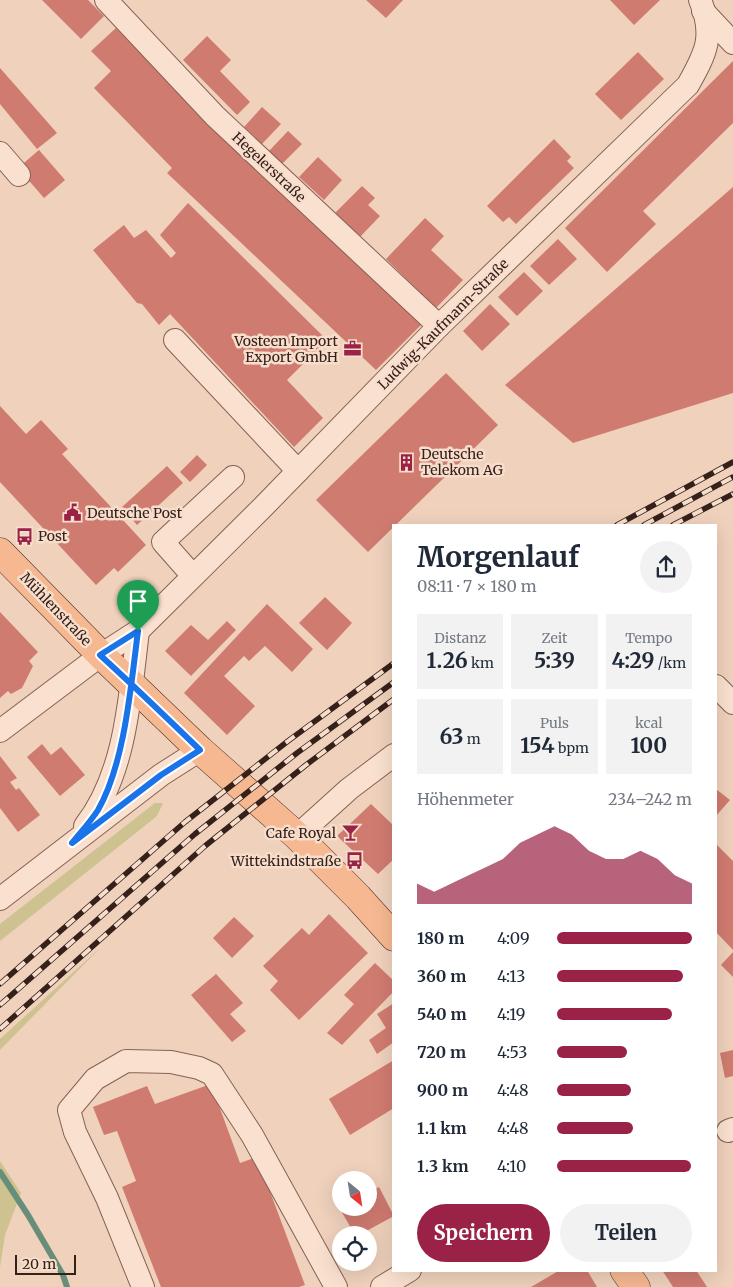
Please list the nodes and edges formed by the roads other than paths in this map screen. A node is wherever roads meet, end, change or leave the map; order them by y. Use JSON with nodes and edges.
{"nodes":[{"id":1,"x":106,"y":0,"type":"edge"},
{"id":2,"x":701,"y":6,"type":"edge"},
{"id":3,"x":733,"y":43,"type":"edge"},
{"id":4,"x":0,"y":153,"type":"edge"},
{"id":5,"x":19,"y":175,"type":"dead end"},
{"id":6,"x":439,"y":326,"type":"junction"},
{"id":7,"x":176,"y":340,"type":"dead end"},
{"id":8,"x":298,"y":471,"type":"junction"},
{"id":9,"x":233,"y":477,"type":"dead end"},
{"id":10,"x":0,"y":552,"type":"edge"},
{"id":11,"x":193,"y":576,"type":"junction"},
{"id":12,"x":138,"y":631,"type":"junction"},
{"id":13,"x":100,"y":655,"type":"junction"},
{"id":14,"x":132,"y":684,"type":"junction"},
{"id":15,"x":717,"y":687,"type":"edge"},
{"id":16,"x":733,"y":703,"type":"edge"},
{"id":17,"x":0,"y":731,"type":"edge"},
{"id":18,"x":200,"y":750,"type":"junction"},
{"id":19,"x":392,"y":757,"type":"edge"},
{"id":20,"x":296,"y":836,"type":"junction"},
{"id":21,"x":72,"y":843,"type":"junction"},
{"id":22,"x":0,"y":899,"type":"edge"},
{"id":23,"x":392,"y":935,"type":"edge"},
{"id":24,"x":407,"y":1272,"type":"edge"},
{"id":25,"x":625,"y":1272,"type":"edge"},
{"id":26,"x":142,"y":1287,"type":"edge"},
{"id":27,"x":336,"y":1287,"type":"edge"},
{"id":28,"x":382,"y":1287,"type":"edge"},
{"id":29,"x":636,"y":1287,"type":"edge"}],
"edges":[{"from":1,"to":6,"type":"street","name":"Hegelerstraße"},
{"from":2,"to":3,"type":"street"},
{"from":2,"to":6,"type":"street","name":"Ludwig-Kaufmann-Straße"},
{"from":4,"to":5,"type":"street"},
{"from":6,"to":8,"type":"street","name":"Ludwig-Kaufmann-Straße"},
{"from":7,"to":8,"type":"street"},
{"from":8,"to":11,"type":"street","name":"Ludwig-Kaufmann-Straße"},
{"from":9,"to":11,"type":"street"},
{"from":10,"to":13,"type":"main road","name":"Mühlenstraße"},
{"from":11,"to":12,"type":"street","name":"Ludwig-Kaufmann-Straße"},
{"from":12,"to":13,"type":"street","name":"Ludwig-Kaufmann-Straße"},
{"from":12,"to":14,"type":"street"},
{"from":13,"to":14,"type":"main road","name":"Mühlenstraße"},
{"from":13,"to":17,"type":"street","name":"Ludwig-Kaufmann-Straße"},
{"from":14,"to":18,"type":"main road","name":"Mühlenstraße"},
{"from":14,"to":21,"type":"street"},
{"from":15,"to":16,"type":"street"},
{"from":18,"to":20,"type":"main road","name":"Mühlenstraße"},
{"from":18,"to":21,"type":"street"},
{"from":19,"to":20,"type":"street"},
{"from":20,"to":23,"type":"main road","name":"Mühlenstraße"},
{"from":21,"to":22,"type":"street"},
{"from":24,"to":28,"type":"street"},
{"from":25,"to":29,"type":"main road"},
{"from":26,"to":27,"type":"street"}]}
